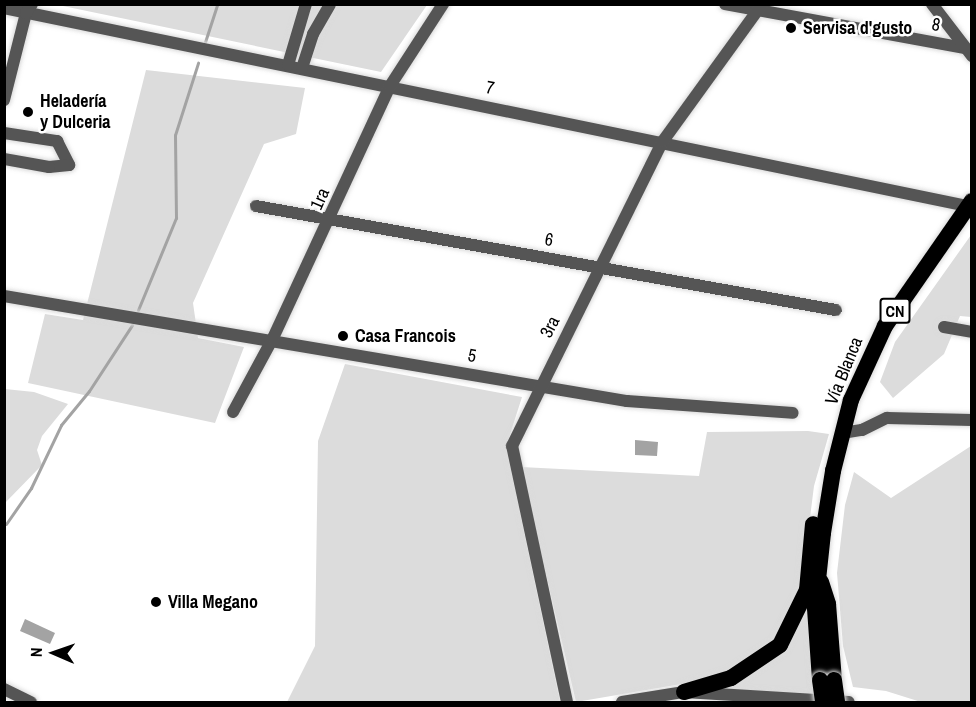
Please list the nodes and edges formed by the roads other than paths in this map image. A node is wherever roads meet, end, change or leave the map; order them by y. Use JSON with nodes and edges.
{"nodes":[{"id":1,"x":306,"y":4,"type":"edge"},
{"id":2,"x":330,"y":4,"type":"edge"},
{"id":3,"x":443,"y":4,"type":"edge"},
{"id":4,"x":725,"y":4,"type":"edge"},
{"id":5,"x":932,"y":4,"type":"edge"},
{"id":6,"x":27,"y":7,"type":"edge"},
{"id":7,"x":759,"y":7,"type":"edge"},
{"id":8,"x":4,"y":8,"type":"edge"},
{"id":9,"x":968,"y":52,"type":"edge"},
{"id":10,"x":288,"y":65,"type":"junction"},
{"id":11,"x":302,"y":68,"type":"junction"},
{"id":12,"x":390,"y":86,"type":"junction"},
{"id":13,"x":4,"y":100,"type":"edge"},
{"id":14,"x":4,"y":133,"type":"edge"},
{"id":15,"x":663,"y":141,"type":"junction"},
{"id":16,"x":4,"y":159,"type":"edge"},
{"id":17,"x":970,"y":204,"type":"edge"},
{"id":18,"x":256,"y":206,"type":"dead end"},
{"id":19,"x":331,"y":219,"type":"junction"},
{"id":20,"x":600,"y":268,"type":"junction"},
{"id":21,"x":4,"y":296,"type":"edge"},
{"id":22,"x":836,"y":310,"type":"dead end"},
{"id":23,"x":944,"y":327,"type":"dead end"},
{"id":24,"x":972,"y":332,"type":"edge"},
{"id":25,"x":273,"y":338,"type":"junction"},
{"id":26,"x":539,"y":386,"type":"junction"},
{"id":27,"x":233,"y":412,"type":"dead end"},
{"id":28,"x":794,"y":413,"type":"dead end"},
{"id":29,"x":972,"y":420,"type":"edge"},
{"id":30,"x":842,"y":433,"type":"junction"},
{"id":31,"x":827,"y":680,"type":"junction"},
{"id":32,"x":4,"y":689,"type":"edge"},
{"id":33,"x":684,"y":692,"type":"junction"},
{"id":34,"x":31,"y":702,"type":"edge"},
{"id":35,"x":567,"y":702,"type":"edge"},
{"id":36,"x":622,"y":702,"type":"edge"},
{"id":37,"x":823,"y":702,"type":"edge"},
{"id":38,"x":837,"y":702,"type":"edge"},
{"id":39,"x":849,"y":702,"type":"edge"}],
"edges":[{"from":1,"to":10,"type":"street"},
{"from":2,"to":11,"type":"street"},
{"from":3,"to":12,"type":"street","name":"1ra"},
{"from":4,"to":7,"type":"street","name":"8"},
{"from":5,"to":9,"type":"street"},
{"from":6,"to":8,"type":"street","name":"7"},
{"from":6,"to":10,"type":"street","name":"7"},
{"from":6,"to":13,"type":"street"},
{"from":7,"to":9,"type":"street","name":"8"},
{"from":7,"to":15,"type":"street","name":"3ra"},
{"from":10,"to":11,"type":"street","name":"7"},
{"from":11,"to":12,"type":"street","name":"7"},
{"from":12,"to":15,"type":"street","name":"7"},
{"from":12,"to":19,"type":"street","name":"1ra"},
{"from":14,"to":16,"type":"street"},
{"from":15,"to":17,"type":"street","name":"7"},
{"from":15,"to":20,"type":"street","name":"3ra"},
{"from":17,"to":30,"type":"highway","name":"Vía Blanca","number":"CN"},
{"from":18,"to":19,"type":"street","name":"6"},
{"from":19,"to":20,"type":"street","name":"6"},
{"from":19,"to":25,"type":"street","name":"1ra"},
{"from":20,"to":22,"type":"street","name":"6"},
{"from":20,"to":26,"type":"street","name":"3ra"},
{"from":21,"to":25,"type":"street","name":"5"},
{"from":23,"to":24,"type":"street"},
{"from":25,"to":26,"type":"street","name":"5"},
{"from":25,"to":27,"type":"street","name":"1ra"},
{"from":26,"to":28,"type":"street","name":"5"},
{"from":26,"to":35,"type":"street","name":"3ra"},
{"from":29,"to":30,"type":"street"},
{"from":30,"to":31,"type":"highway","name":"Vía Blanca","number":"CN"},
{"from":30,"to":33,"type":"highway"},
{"from":31,"to":37,"type":"highway","name":"Vía Blanca","number":"CN","bridge":true},
{"from":31,"to":38,"type":"highway","name":"Vía Blanca","number":"CN","bridge":true},
{"from":32,"to":34,"type":"street"},
{"from":33,"to":36,"type":"street"},
{"from":33,"to":39,"type":"street"}]}
